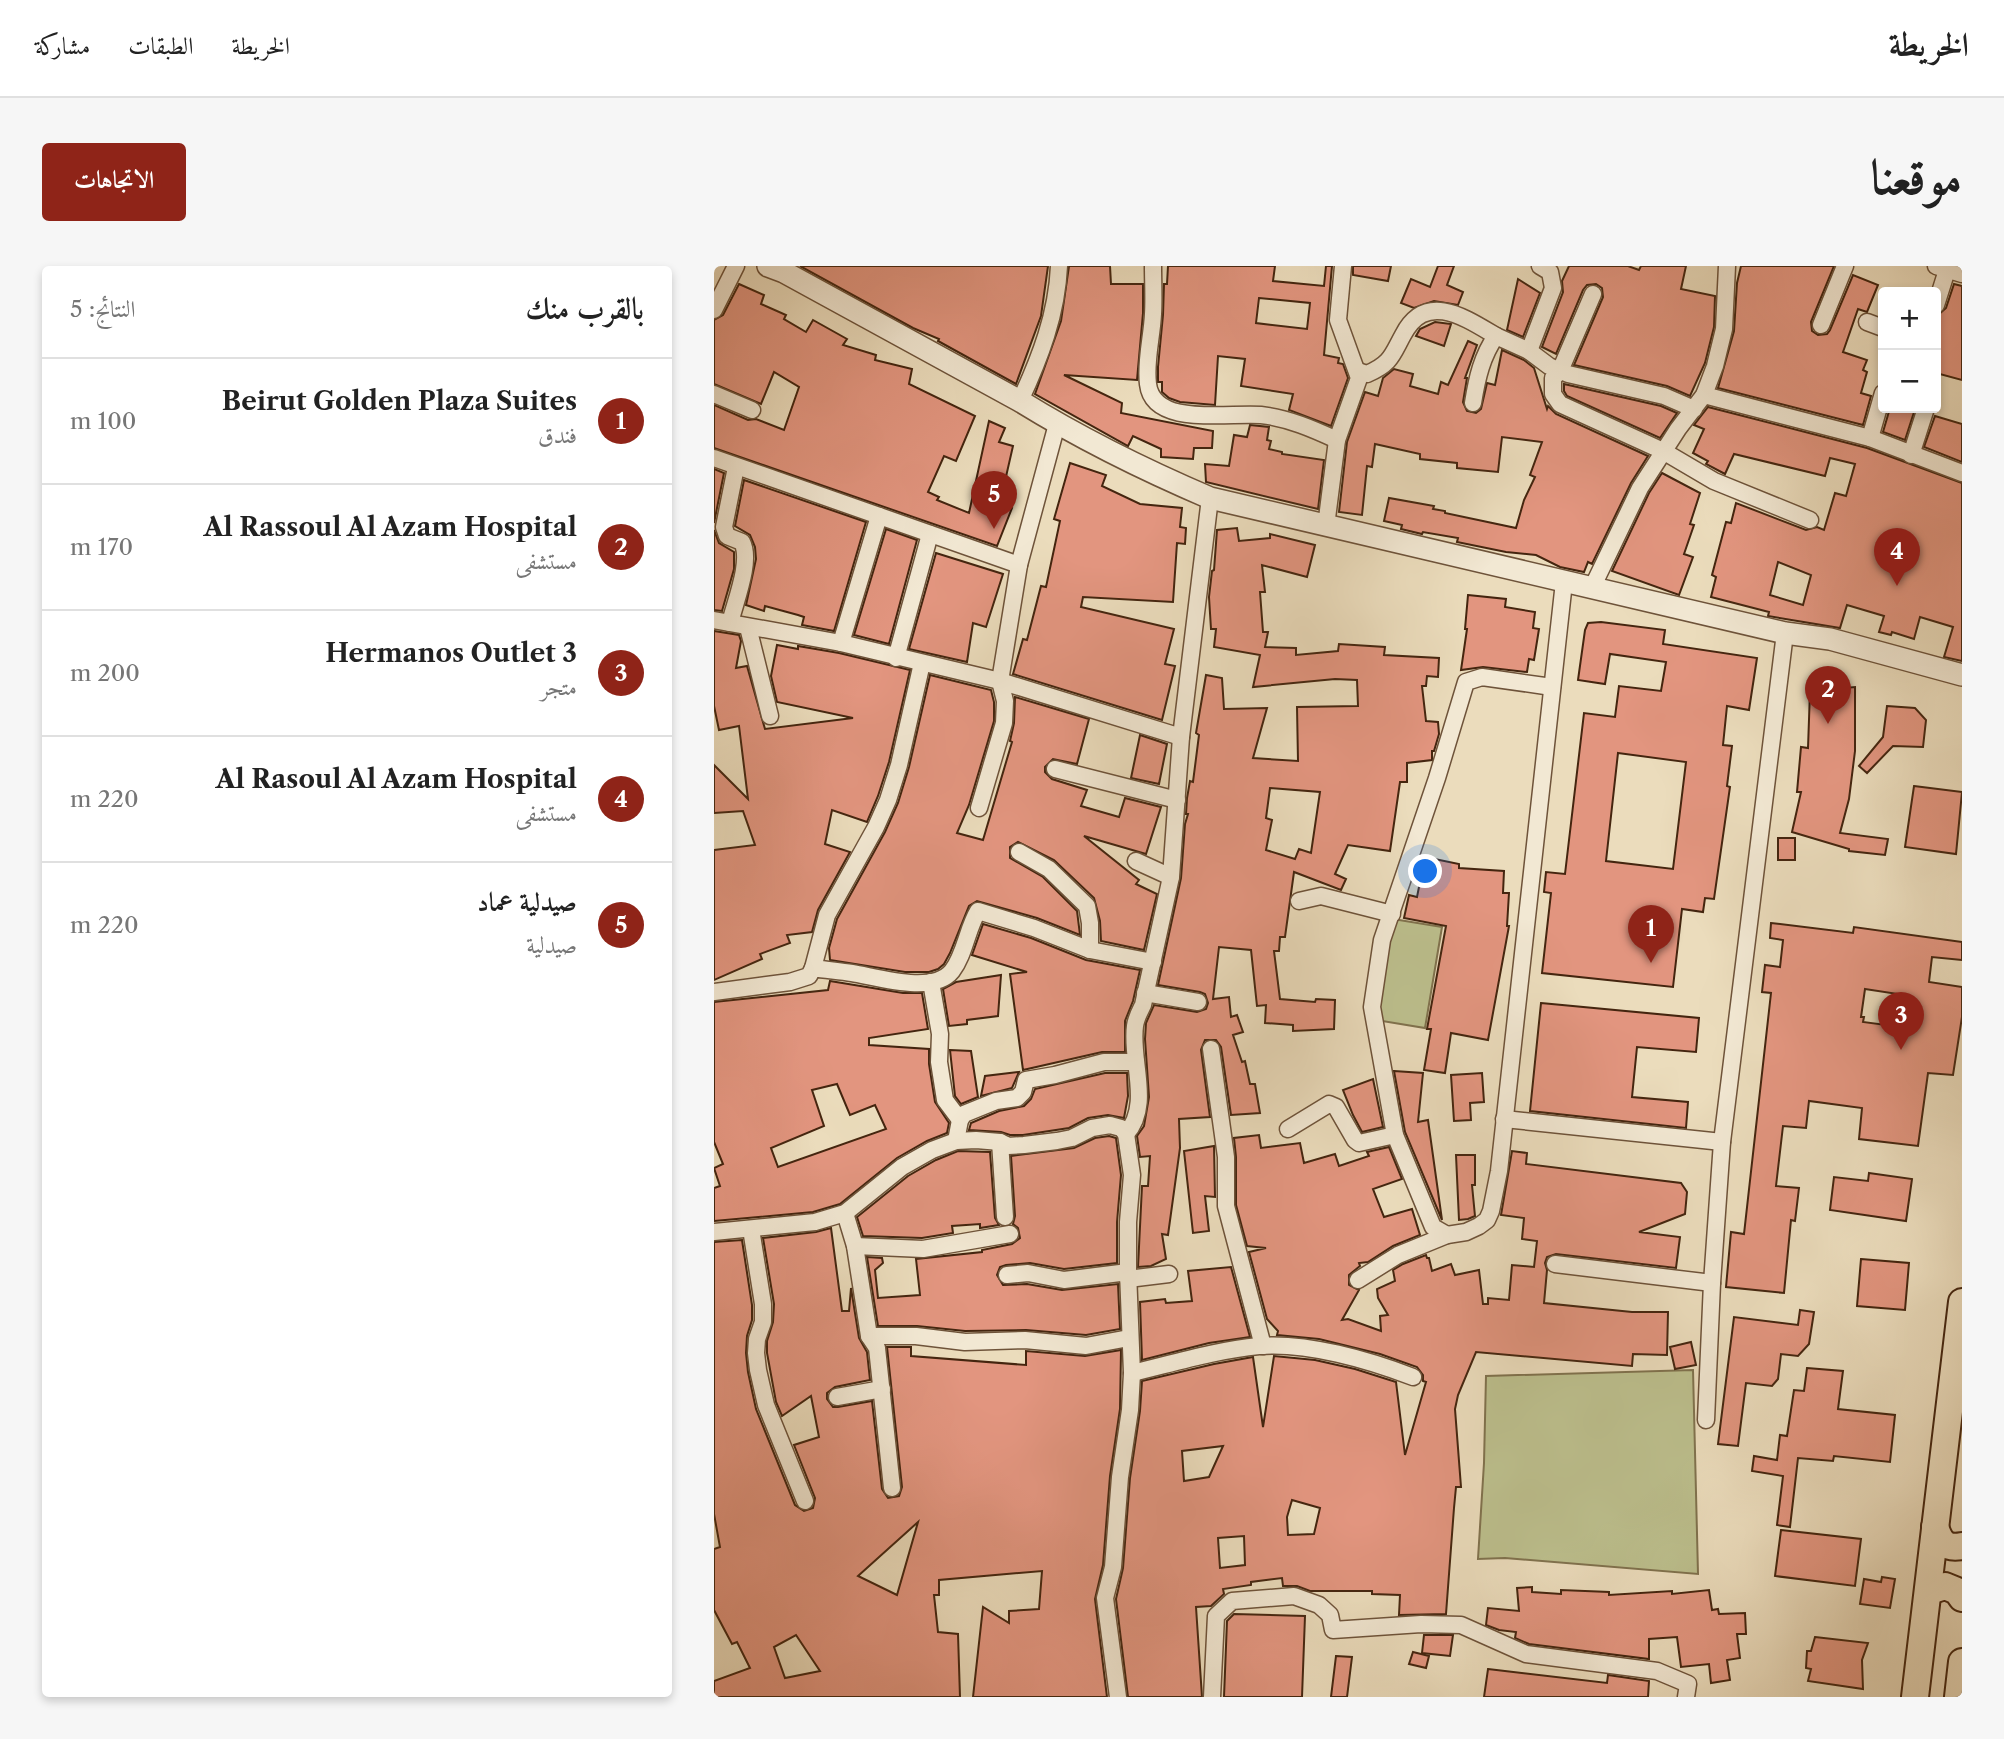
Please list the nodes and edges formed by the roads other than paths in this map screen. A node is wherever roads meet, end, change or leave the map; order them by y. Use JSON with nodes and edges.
{"nodes":[{"id":1,"x":736,"y":266,"type":"edge"},
{"id":2,"x":1059,"y":266,"type":"edge"},
{"id":3,"x":1153,"y":266,"type":"edge"},
{"id":4,"x":1343,"y":266,"type":"edge"},
{"id":5,"x":1540,"y":266,"type":"edge"},
{"id":6,"x":1727,"y":266,"type":"edge"},
{"id":7,"x":1845,"y":266,"type":"edge"},
{"id":8,"x":779,"y":268,"type":"edge"},
{"id":9,"x":1948,"y":270,"type":"edge"},
{"id":10,"x":1941,"y":290,"type":"edge"},
{"id":11,"x":1593,"y":294,"type":"dead end"},
{"id":12,"x":714,"y":310,"type":"edge"},
{"id":13,"x":1867,"y":322,"type":"dead end"},
{"id":14,"x":1821,"y":325,"type":"dead end"},
{"id":15,"x":1878,"y":326,"type":"edge"},
{"id":16,"x":1496,"y":336,"type":"junction"},
{"id":17,"x":1529,"y":351,"type":"junction"},
{"id":18,"x":1358,"y":371,"type":"junction"},
{"id":19,"x":1560,"y":371,"type":"junction"},
{"id":20,"x":714,"y":394,"type":"edge"},
{"id":21,"x":1704,"y":395,"type":"junction"},
{"id":22,"x":1020,"y":401,"type":"junction"},
{"id":23,"x":1473,"y":402,"type":"dead end"},
{"id":24,"x":1694,"y":409,"type":"junction"},
{"id":25,"x":751,"y":410,"type":"dead end"},
{"id":26,"x":1878,"y":410,"type":"edge"},
{"id":27,"x":1924,"y":413,"type":"edge"},
{"id":28,"x":1057,"y":424,"type":"junction"},
{"id":29,"x":1870,"y":438,"type":"junction"},
{"id":30,"x":1337,"y":440,"type":"junction"},
{"id":31,"x":1663,"y":451,"type":"junction"},
{"id":32,"x":1911,"y":455,"type":"junction"},
{"id":33,"x":714,"y":458,"type":"edge"},
{"id":34,"x":736,"y":467,"type":"junction"},
{"id":35,"x":1962,"y":473,"type":"edge"},
{"id":36,"x":1210,"y":498,"type":"junction"},
{"id":37,"x":722,"y":503,"type":"edge"},
{"id":38,"x":879,"y":516,"type":"junction"},
{"id":39,"x":1810,"y":520,"type":"dead end"},
{"id":40,"x":1326,"y":526,"type":"junction"},
{"id":41,"x":930,"y":534,"type":"junction"},
{"id":42,"x":1019,"y":565,"type":"junction"},
{"id":43,"x":1564,"y":582,"type":"junction"},
{"id":44,"x":1592,"y":588,"type":"junction"},
{"id":45,"x":722,"y":622,"type":"edge"},
{"id":46,"x":748,"y":627,"type":"junction"},
{"id":47,"x":1786,"y":633,"type":"junction"},
{"id":48,"x":841,"y":643,"type":"junction"},
{"id":49,"x":896,"y":658,"type":"junction"},
{"id":50,"x":922,"y":663,"type":"junction"},
{"id":51,"x":1962,"y":675,"type":"edge"},
{"id":52,"x":1000,"y":681,"type":"junction"},
{"id":53,"x":1552,"y":687,"type":"junction"},
{"id":54,"x":1962,"y":687,"type":"edge"},
{"id":55,"x":771,"y":716,"type":"dead end"},
{"id":56,"x":1181,"y":737,"type":"junction"},
{"id":57,"x":1055,"y":769,"type":"dead end"},
{"id":58,"x":1177,"y":800,"type":"junction"},
{"id":59,"x":979,"y":808,"type":"dead end"},
{"id":60,"x":1019,"y":852,"type":"dead end"},
{"id":61,"x":1136,"y":861,"type":"dead end"},
{"id":62,"x":1171,"y":877,"type":"junction"},
{"id":63,"x":1299,"y":901,"type":"dead end"},
{"id":64,"x":1392,"y":914,"type":"junction"},
{"id":65,"x":1090,"y":950,"type":"junction"},
{"id":66,"x":1153,"y":962,"type":"junction"},
{"id":67,"x":813,"y":968,"type":"junction"},
{"id":68,"x":931,"y":982,"type":"junction"},
{"id":69,"x":714,"y":992,"type":"edge"},
{"id":70,"x":1146,"y":993,"type":"junction"},
{"id":71,"x":1198,"y":1002,"type":"dead end"},
{"id":72,"x":1210,"y":1049,"type":"dead end"},
{"id":73,"x":1136,"y":1062,"type":"junction"},
{"id":74,"x":1504,"y":1119,"type":"junction"},
{"id":75,"x":960,"y":1120,"type":"junction"},
{"id":76,"x":1288,"y":1129,"type":"dead end"},
{"id":77,"x":1126,"y":1134,"type":"junction"},
{"id":78,"x":1395,"y":1135,"type":"junction"},
{"id":79,"x":956,"y":1141,"type":"junction"},
{"id":80,"x":1000,"y":1142,"type":"junction"},
{"id":81,"x":1722,"y":1142,"type":"junction"},
{"id":82,"x":845,"y":1213,"type":"junction"},
{"id":83,"x":1005,"y":1217,"type":"dead end"},
{"id":84,"x":751,"y":1228,"type":"junction"},
{"id":85,"x":714,"y":1232,"type":"edge"},
{"id":86,"x":1010,"y":1234,"type":"dead end"},
{"id":87,"x":1447,"y":1235,"type":"junction"},
{"id":88,"x":855,"y":1246,"type":"junction"},
{"id":89,"x":1555,"y":1264,"type":"dead end"},
{"id":90,"x":1169,"y":1274,"type":"dead end"},
{"id":91,"x":1007,"y":1275,"type":"dead end"},
{"id":92,"x":1128,"y":1276,"type":"junction"},
{"id":93,"x":1358,"y":1280,"type":"dead end"},
{"id":94,"x":1712,"y":1283,"type":"junction"},
{"id":95,"x":1962,"y":1302,"type":"edge"},
{"id":96,"x":869,"y":1336,"type":"junction"},
{"id":97,"x":1129,"y":1338,"type":"junction"},
{"id":98,"x":1263,"y":1346,"type":"junction"},
{"id":99,"x":1132,"y":1373,"type":"junction"},
{"id":100,"x":1413,"y":1377,"type":"dead end"},
{"id":101,"x":883,"y":1390,"type":"junction"},
{"id":102,"x":837,"y":1397,"type":"dead end"},
{"id":103,"x":1706,"y":1420,"type":"dead end"},
{"id":104,"x":892,"y":1488,"type":"dead end"},
{"id":105,"x":805,"y":1501,"type":"dead end"},
{"id":106,"x":1935,"y":1527,"type":"junction"},
{"id":107,"x":1962,"y":1546,"type":"edge"},
{"id":108,"x":1929,"y":1591,"type":"junction"},
{"id":109,"x":1962,"y":1598,"type":"edge"},
{"id":110,"x":1962,"y":1662,"type":"edge"},
{"id":111,"x":1118,"y":1697,"type":"edge"},
{"id":112,"x":1212,"y":1697,"type":"edge"},
{"id":113,"x":1686,"y":1697,"type":"edge"},
{"id":114,"x":1915,"y":1697,"type":"edge"},
{"id":115,"x":1958,"y":1697,"type":"edge"}],
"edges":[{"from":1,"to":12,"type":"street"},
{"from":2,"to":22,"type":"street"},
{"from":3,"to":30,"type":"street"},
{"from":4,"to":18,"type":"street"},
{"from":5,"to":17,"type":"street"},
{"from":6,"to":21,"type":"street"},
{"from":7,"to":14,"type":"street"},
{"from":8,"to":22,"type":"street"},
{"from":9,"to":10,"type":"street"},
{"from":11,"to":19,"type":"street"},
{"from":13,"to":15,"type":"street"},
{"from":16,"to":17,"type":"street"},
{"from":16,"to":18,"type":"street"},
{"from":16,"to":23,"type":"street"},
{"from":17,"to":19,"type":"street"},
{"from":18,"to":30,"type":"street"},
{"from":19,"to":24,"type":"street"},
{"from":19,"to":31,"type":"street"},
{"from":20,"to":25,"type":"street"},
{"from":21,"to":24,"type":"street"},
{"from":21,"to":29,"type":"street"},
{"from":22,"to":28,"type":"street"},
{"from":24,"to":31,"type":"street"},
{"from":26,"to":29,"type":"street"},
{"from":27,"to":32,"type":"street"},
{"from":28,"to":36,"type":"street"},
{"from":28,"to":42,"type":"street"},
{"from":29,"to":32,"type":"street"},
{"from":30,"to":40,"type":"street"},
{"from":31,"to":39,"type":"street"},
{"from":31,"to":44,"type":"street"},
{"from":32,"to":35,"type":"street"},
{"from":33,"to":34,"type":"street"},
{"from":34,"to":37,"type":"street"},
{"from":34,"to":38,"type":"street"},
{"from":36,"to":40,"type":"street"},
{"from":36,"to":56,"type":"street"},
{"from":37,"to":45,"type":"street"},
{"from":38,"to":41,"type":"street"},
{"from":38,"to":48,"type":"street"},
{"from":40,"to":43,"type":"street"},
{"from":41,"to":42,"type":"street"},
{"from":41,"to":49,"type":"street"},
{"from":42,"to":52,"type":"street"},
{"from":43,"to":44,"type":"street"},
{"from":43,"to":53,"type":"street"},
{"from":44,"to":47,"type":"street"},
{"from":45,"to":46,"type":"street"},
{"from":46,"to":48,"type":"street"},
{"from":46,"to":55,"type":"street"},
{"from":47,"to":51,"type":"street"},
{"from":47,"to":54,"type":"street"},
{"from":47,"to":81,"type":"street"},
{"from":48,"to":49,"type":"street"},
{"from":49,"to":50,"type":"street"},
{"from":50,"to":52,"type":"street"},
{"from":50,"to":67,"type":"street"},
{"from":52,"to":56,"type":"street"},
{"from":52,"to":59,"type":"street"},
{"from":53,"to":64,"type":"street"},
{"from":53,"to":74,"type":"street"},
{"from":56,"to":58,"type":"street"},
{"from":57,"to":58,"type":"street"},
{"from":58,"to":62,"type":"street"},
{"from":60,"to":65,"type":"street"},
{"from":61,"to":62,"type":"street"},
{"from":62,"to":66,"type":"street"},
{"from":63,"to":64,"type":"street"},
{"from":64,"to":78,"type":"street"},
{"from":65,"to":66,"type":"street"},
{"from":65,"to":68,"type":"street"},
{"from":66,"to":70,"type":"street"},
{"from":67,"to":68,"type":"street"},
{"from":67,"to":69,"type":"street"},
{"from":68,"to":75,"type":"street"},
{"from":70,"to":71,"type":"street"},
{"from":70,"to":73,"type":"street"},
{"from":72,"to":98,"type":"street"},
{"from":73,"to":75,"type":"street"},
{"from":73,"to":77,"type":"street"},
{"from":74,"to":81,"type":"street"},
{"from":74,"to":87,"type":"street"},
{"from":75,"to":79,"type":"street"},
{"from":76,"to":78,"type":"street"},
{"from":77,"to":80,"type":"street"},
{"from":77,"to":92,"type":"street"},
{"from":78,"to":87,"type":"street"},
{"from":79,"to":80,"type":"street"},
{"from":79,"to":82,"type":"street"},
{"from":80,"to":83,"type":"street"},
{"from":81,"to":94,"type":"street"},
{"from":82,"to":84,"type":"street"},
{"from":82,"to":88,"type":"street"},
{"from":84,"to":85,"type":"street"},
{"from":84,"to":105,"type":"street"},
{"from":86,"to":88,"type":"street"},
{"from":87,"to":93,"type":"street"},
{"from":88,"to":96,"type":"street"},
{"from":89,"to":94,"type":"street"},
{"from":90,"to":92,"type":"street"},
{"from":91,"to":92,"type":"street"},
{"from":92,"to":97,"type":"street"},
{"from":94,"to":103,"type":"street"},
{"from":95,"to":106,"type":"highway"},
{"from":96,"to":97,"type":"street"},
{"from":96,"to":101,"type":"street"},
{"from":97,"to":99,"type":"street"},
{"from":98,"to":99,"type":"street"},
{"from":98,"to":100,"type":"street"},
{"from":99,"to":111,"type":"street"},
{"from":101,"to":102,"type":"street"},
{"from":101,"to":104,"type":"street"},
{"from":106,"to":107,"type":"highway"},
{"from":106,"to":108,"type":"highway"},
{"from":108,"to":109,"type":"highway"},
{"from":108,"to":114,"type":"highway"},
{"from":110,"to":115,"type":"highway"},
{"from":112,"to":113,"type":"street"}]}
